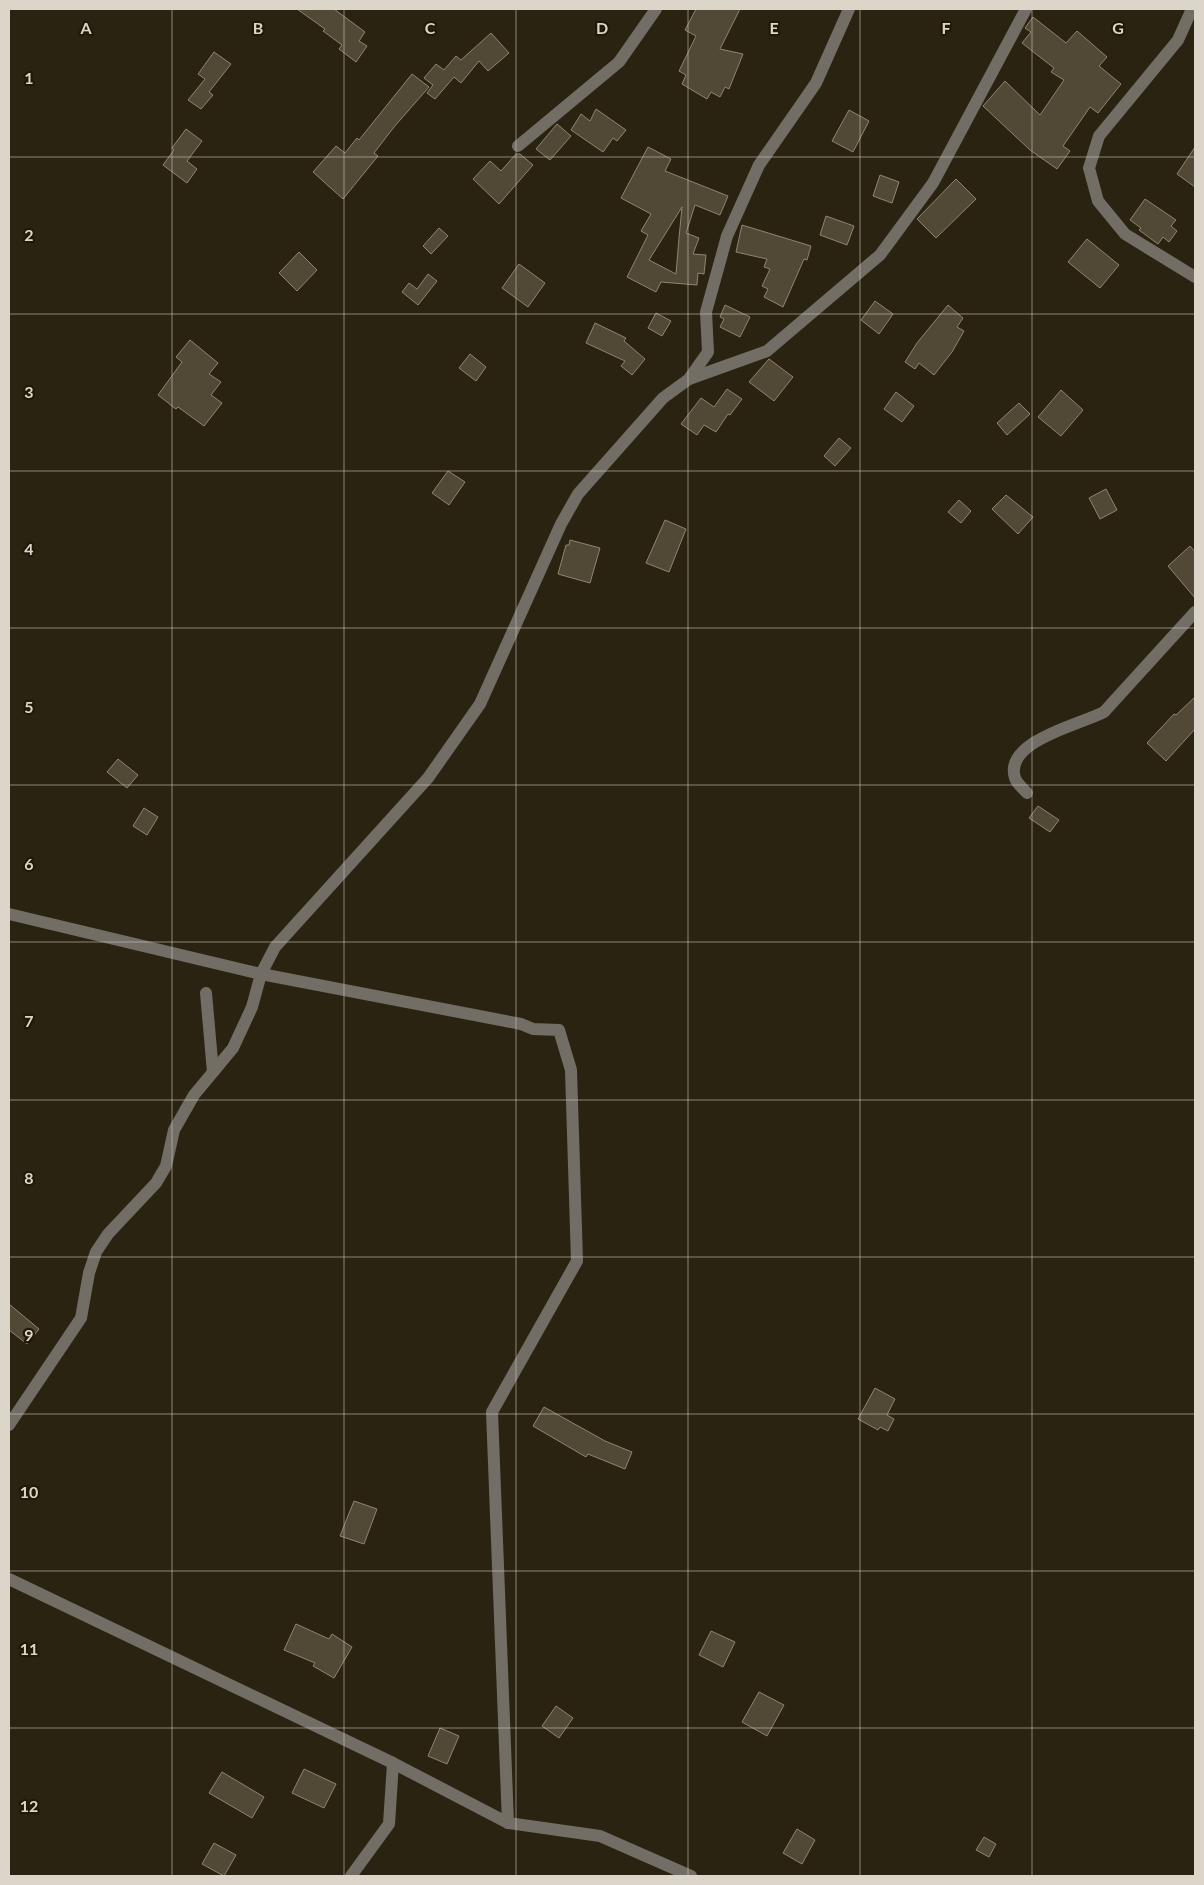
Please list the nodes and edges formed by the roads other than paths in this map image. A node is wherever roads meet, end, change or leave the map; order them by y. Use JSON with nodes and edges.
{"nodes":[{"id":1,"x":656,"y":9,"type":"edge"},
{"id":2,"x":849,"y":9,"type":"edge"},
{"id":3,"x":1026,"y":9,"type":"edge"},
{"id":4,"x":1192,"y":9,"type":"edge"},
{"id":5,"x":518,"y":146,"type":"dead end"},
{"id":6,"x":1195,"y":277,"type":"edge"},
{"id":7,"x":689,"y":379,"type":"junction"},
{"id":8,"x":1195,"y":612,"type":"edge"},
{"id":9,"x":1027,"y":793,"type":"dead end"},
{"id":10,"x":9,"y":914,"type":"edge"},
{"id":11,"x":261,"y":974,"type":"junction"},
{"id":12,"x":206,"y":993,"type":"dead end"},
{"id":13,"x":212,"y":1072,"type":"junction"},
{"id":14,"x":9,"y":1425,"type":"edge"},
{"id":15,"x":9,"y":1579,"type":"edge"},
{"id":16,"x":393,"y":1763,"type":"junction"},
{"id":17,"x":508,"y":1823,"type":"junction"},
{"id":18,"x":351,"y":1876,"type":"edge"},
{"id":19,"x":691,"y":1876,"type":"edge"}],
"edges":[{"from":1,"to":5,"type":"street"},
{"from":2,"to":7,"type":"street"},
{"from":3,"to":7,"type":"street"},
{"from":4,"to":6,"type":"street"},
{"from":7,"to":11,"type":"street"},
{"from":8,"to":9,"type":"street"},
{"from":10,"to":11,"type":"street"},
{"from":11,"to":13,"type":"street"},
{"from":11,"to":17,"type":"street"},
{"from":12,"to":13,"type":"street"},
{"from":13,"to":14,"type":"street"},
{"from":15,"to":16,"type":"street"},
{"from":16,"to":17,"type":"street"},
{"from":16,"to":18,"type":"street"},
{"from":17,"to":19,"type":"street"}]}
